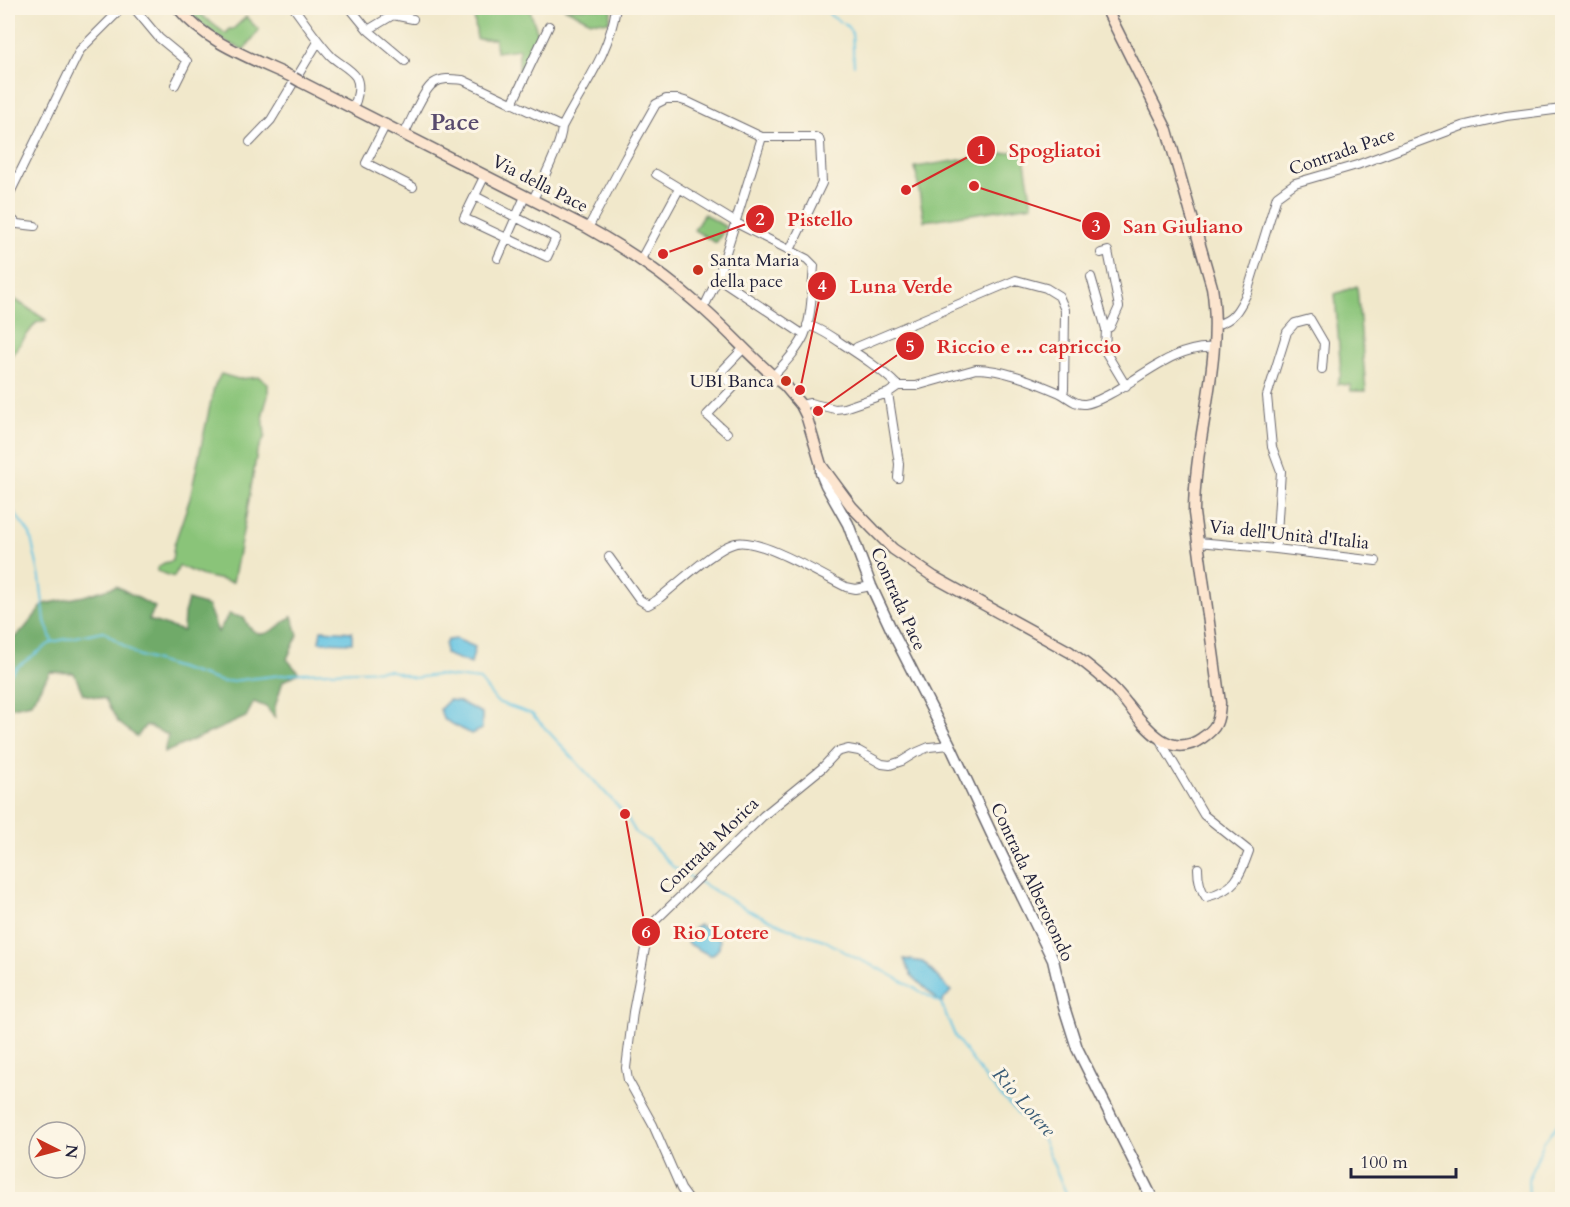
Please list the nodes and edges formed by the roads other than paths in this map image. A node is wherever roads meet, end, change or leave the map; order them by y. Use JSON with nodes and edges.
{"nodes":[{"id":1,"x":119,"y":8,"type":"edge"},
{"id":2,"x":134,"y":8,"type":"edge"},
{"id":3,"x":178,"y":8,"type":"edge"},
{"id":4,"x":294,"y":8,"type":"edge"},
{"id":5,"x":350,"y":8,"type":"edge"},
{"id":6,"x":616,"y":8,"type":"edge"},
{"id":7,"x":1106,"y":8,"type":"edge"},
{"id":8,"x":413,"y":20,"type":"dead end"},
{"id":9,"x":549,"y":26,"type":"dead end"},
{"id":10,"x":368,"y":30,"type":"junction"},
{"id":11,"x":318,"y":42,"type":"junction"},
{"id":12,"x":405,"y":61,"type":"dead end"},
{"id":13,"x":175,"y":86,"type":"dead end"},
{"id":14,"x":512,"y":104,"type":"junction"},
{"id":15,"x":353,"y":108,"type":"junction"},
{"id":16,"x":1563,"y":109,"type":"edge"},
{"id":17,"x":386,"y":124,"type":"junction"},
{"id":18,"x":562,"y":127,"type":"junction"},
{"id":19,"x":404,"y":134,"type":"junction"},
{"id":20,"x":762,"y":137,"type":"junction"},
{"id":21,"x":250,"y":142,"type":"dead end"},
{"id":22,"x":656,"y":174,"type":"dead end"},
{"id":23,"x":485,"y":175,"type":"junction"},
{"id":24,"x":413,"y":187,"type":"dead end"},
{"id":25,"x":679,"y":189,"type":"junction"},
{"id":26,"x":475,"y":196,"type":"junction"},
{"id":27,"x":8,"y":197,"type":"edge"},
{"id":28,"x":528,"y":200,"type":"junction"},
{"id":29,"x":8,"y":214,"type":"edge"},
{"id":30,"x":516,"y":217,"type":"junction"},
{"id":31,"x":736,"y":222,"type":"junction"},
{"id":32,"x":35,"y":226,"type":"dead end"},
{"id":33,"x":588,"y":228,"type":"junction"},
{"id":34,"x":506,"y":238,"type":"junction"},
{"id":35,"x":790,"y":250,"type":"junction"},
{"id":36,"x":1101,"y":253,"type":"dead end"},
{"id":37,"x":498,"y":258,"type":"dead end"},
{"id":38,"x":640,"y":261,"type":"junction"},
{"id":39,"x":718,"y":278,"type":"junction"},
{"id":40,"x":1091,"y":278,"type":"dead end"},
{"id":41,"x":702,"y":308,"type":"junction"},
{"id":42,"x":1216,"y":324,"type":"junction"},
{"id":43,"x":807,"y":325,"type":"junction"},
{"id":44,"x":1106,"y":329,"type":"junction"},
{"id":45,"x":804,"y":336,"type":"junction"},
{"id":46,"x":744,"y":348,"type":"junction"},
{"id":47,"x":1214,"y":348,"type":"junction"},
{"id":48,"x":854,"y":351,"type":"junction"},
{"id":49,"x":1322,"y":369,"type":"dead end"},
{"id":50,"x":773,"y":376,"type":"junction"},
{"id":51,"x":898,"y":386,"type":"junction"},
{"id":52,"x":1126,"y":386,"type":"junction"},
{"id":53,"x":888,"y":393,"type":"junction"},
{"id":54,"x":1062,"y":394,"type":"junction"},
{"id":55,"x":801,"y":405,"type":"junction"},
{"id":56,"x":727,"y":433,"type":"dead end"},
{"id":57,"x":821,"y":465,"type":"junction"},
{"id":58,"x":898,"y":478,"type":"dead end"},
{"id":59,"x":1198,"y":542,"type":"junction"},
{"id":60,"x":1276,"y":549,"type":"junction"},
{"id":61,"x":609,"y":557,"type":"dead end"},
{"id":62,"x":1376,"y":561,"type":"dead end"},
{"id":63,"x":871,"y":586,"type":"junction"},
{"id":64,"x":1161,"y":740,"type":"junction"},
{"id":65,"x":950,"y":745,"type":"junction"},
{"id":66,"x":1198,"y":868,"type":"dead end"},
{"id":67,"x":688,"y":1200,"type":"edge"},
{"id":68,"x":1153,"y":1200,"type":"edge"}],
"edges":[{"from":1,"to":27,"type":"street"},
{"from":2,"to":13,"type":"street"},
{"from":3,"to":15,"type":"main road","name":"Via della Pace"},
{"from":4,"to":11,"type":"street"},
{"from":5,"to":10,"type":"street"},
{"from":6,"to":18,"type":"street"},
{"from":7,"to":42,"type":"main road"},
{"from":8,"to":10,"type":"street"},
{"from":9,"to":14,"type":"street"},
{"from":10,"to":12,"type":"street"},
{"from":11,"to":15,"type":"street"},
{"from":11,"to":21,"type":"street"},
{"from":14,"to":18,"type":"street"},
{"from":14,"to":19,"type":"street"},
{"from":15,"to":17,"type":"main road","name":"Via della Pace"},
{"from":16,"to":42,"type":"street","name":"Contrada Pace"},
{"from":17,"to":19,"type":"main road","name":"Via della Pace"},
{"from":17,"to":24,"type":"street"},
{"from":18,"to":28,"type":"street"},
{"from":19,"to":23,"type":"main road","name":"Via della Pace"},
{"from":20,"to":31,"type":"street"},
{"from":20,"to":33,"type":"street"},
{"from":20,"to":35,"type":"street"},
{"from":22,"to":25,"type":"street"},
{"from":23,"to":26,"type":"street"},
{"from":23,"to":28,"type":"main road","name":"Via della Pace"},
{"from":25,"to":31,"type":"street"},
{"from":25,"to":38,"type":"street"},
{"from":26,"to":30,"type":"street"},
{"from":26,"to":34,"type":"street"},
{"from":28,"to":30,"type":"street"},
{"from":28,"to":33,"type":"main road","name":"Via della Pace"},
{"from":29,"to":32,"type":"street"},
{"from":30,"to":34,"type":"street"},
{"from":30,"to":34,"type":"street"},
{"from":31,"to":35,"type":"street"},
{"from":31,"to":39,"type":"street"},
{"from":33,"to":38,"type":"main road","name":"Via della Pace"},
{"from":34,"to":37,"type":"street"},
{"from":35,"to":43,"type":"street"},
{"from":36,"to":44,"type":"street"},
{"from":38,"to":41,"type":"main road","name":"Via della Pace"},
{"from":39,"to":41,"type":"street"},
{"from":39,"to":45,"type":"street"},
{"from":40,"to":44,"type":"street"},
{"from":41,"to":46,"type":"main road","name":"Via della Pace"},
{"from":42,"to":47,"type":"main road"},
{"from":43,"to":45,"type":"street"},
{"from":43,"to":48,"type":"street"},
{"from":44,"to":52,"type":"street"},
{"from":45,"to":50,"type":"street"},
{"from":46,"to":50,"type":"main road","name":"Via della Pace"},
{"from":46,"to":56,"type":"street"},
{"from":47,"to":52,"type":"street"},
{"from":47,"to":59,"type":"main road"},
{"from":48,"to":51,"type":"street"},
{"from":48,"to":54,"type":"street"},
{"from":49,"to":60,"type":"street"},
{"from":50,"to":55,"type":"main road","name":"Via della Pace"},
{"from":51,"to":53,"type":"street"},
{"from":51,"to":54,"type":"street"},
{"from":52,"to":54,"type":"street"},
{"from":53,"to":55,"type":"street"},
{"from":53,"to":58,"type":"street"},
{"from":55,"to":57,"type":"main road","name":"Via della Pace"},
{"from":57,"to":63,"type":"street","name":"Contrada Pace"},
{"from":57,"to":64,"type":"main road","name":"Via della Pace"},
{"from":59,"to":60,"type":"street","name":"Via dell'Unità d'Italia"},
{"from":59,"to":64,"type":"main road"},
{"from":60,"to":62,"type":"street","name":"Via dell'Unità d'Italia"},
{"from":61,"to":63,"type":"street"},
{"from":63,"to":65,"type":"street","name":"Contrada Pace"},
{"from":64,"to":66,"type":"street"},
{"from":65,"to":67,"type":"street","name":"Contrada Morica"},
{"from":65,"to":68,"type":"street","name":"Contrada Alberotondo"}]}
